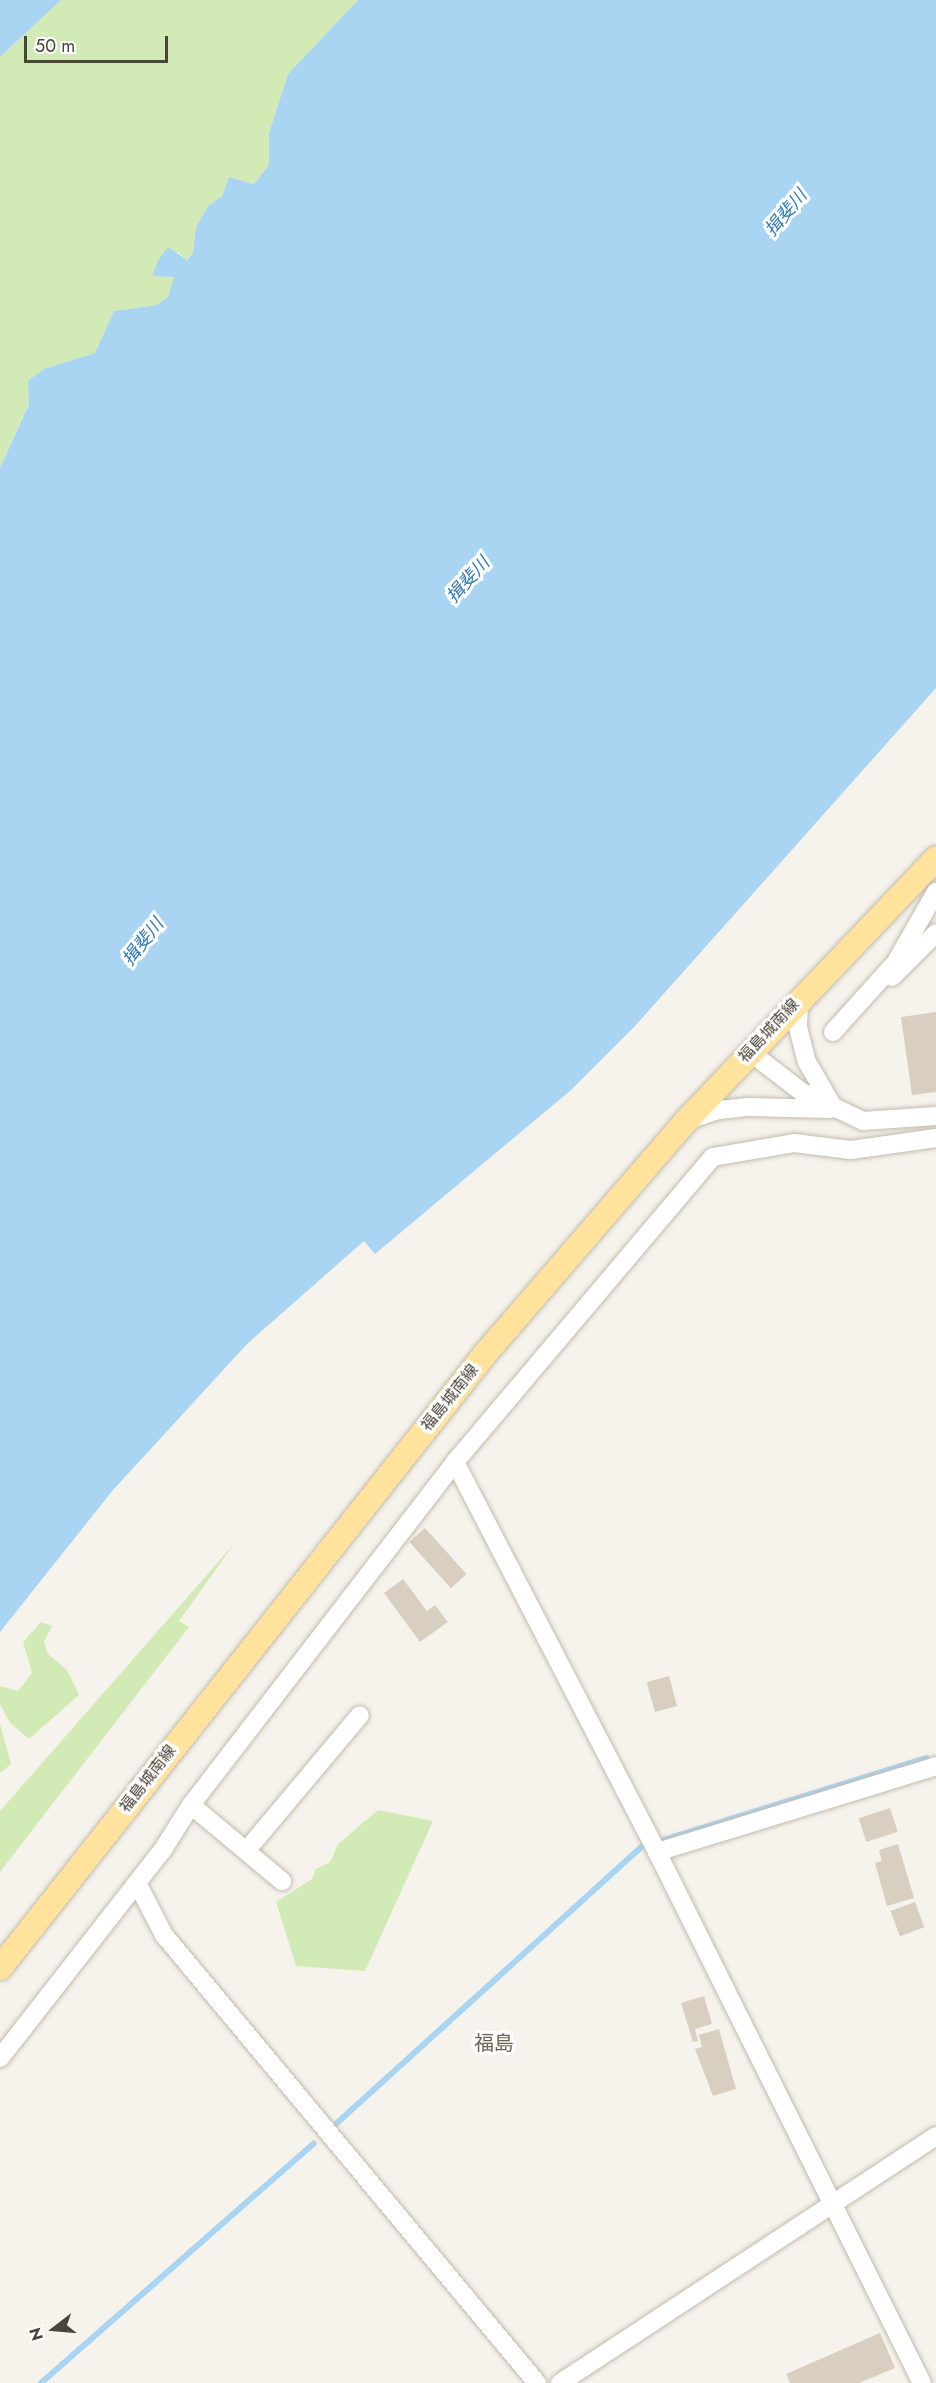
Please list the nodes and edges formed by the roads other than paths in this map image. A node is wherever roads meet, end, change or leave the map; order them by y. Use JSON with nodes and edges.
{"nodes":[{"id":1,"x":936,"y":858,"type":"edge"},
{"id":2,"x":936,"y":892,"type":"edge"},
{"id":3,"x":936,"y":933,"type":"edge"},
{"id":4,"x":887,"y":973,"type":"junction"},
{"id":5,"x":799,"y":999,"type":"junction"},
{"id":6,"x":833,"y":1032,"type":"dead end"},
{"id":7,"x":750,"y":1052,"type":"junction"},
{"id":8,"x":835,"y":1109,"type":"junction"},
{"id":9,"x":936,"y":1116,"type":"edge"},
{"id":10,"x":685,"y":1122,"type":"junction"},
{"id":11,"x":936,"y":1138,"type":"edge"},
{"id":12,"x":455,"y":1462,"type":"junction"},
{"id":13,"x":360,"y":1715,"type":"dead end"},
{"id":14,"x":936,"y":1766,"type":"edge"},
{"id":15,"x":191,"y":1805,"type":"junction"},
{"id":16,"x":246,"y":1851,"type":"junction"},
{"id":17,"x":657,"y":1852,"type":"junction"},
{"id":18,"x":282,"y":1881,"type":"dead end"},
{"id":19,"x":137,"y":1883,"type":"junction"},
{"id":20,"x":0,"y":1968,"type":"edge"},
{"id":21,"x":0,"y":2058,"type":"edge"},
{"id":22,"x":936,"y":2136,"type":"edge"},
{"id":23,"x":835,"y":2204,"type":"junction"},
{"id":24,"x":537,"y":2383,"type":"edge"},
{"id":25,"x":560,"y":2383,"type":"edge"},
{"id":26,"x":921,"y":2383,"type":"edge"}],
"edges":[{"from":1,"to":5,"type":"main road","name":"福島城南線"},
{"from":2,"to":4,"type":"street"},
{"from":3,"to":4,"type":"street"},
{"from":4,"to":6,"type":"street"},
{"from":5,"to":7,"type":"main road","name":"福島城南線"},
{"from":5,"to":8,"type":"street"},
{"from":7,"to":8,"type":"street"},
{"from":7,"to":10,"type":"main road","name":"福島城南線"},
{"from":8,"to":9,"type":"street"},
{"from":8,"to":10,"type":"street"},
{"from":10,"to":20,"type":"main road","name":"福島城南線"},
{"from":11,"to":12,"type":"street"},
{"from":12,"to":15,"type":"street"},
{"from":12,"to":17,"type":"street"},
{"from":13,"to":16,"type":"street"},
{"from":14,"to":17,"type":"street"},
{"from":15,"to":16,"type":"street"},
{"from":15,"to":19,"type":"street"},
{"from":16,"to":18,"type":"street"},
{"from":17,"to":23,"type":"street"},
{"from":19,"to":21,"type":"street"},
{"from":19,"to":24,"type":"street"},
{"from":22,"to":23,"type":"street"},
{"from":23,"to":25,"type":"street"},
{"from":23,"to":26,"type":"street"}]}
